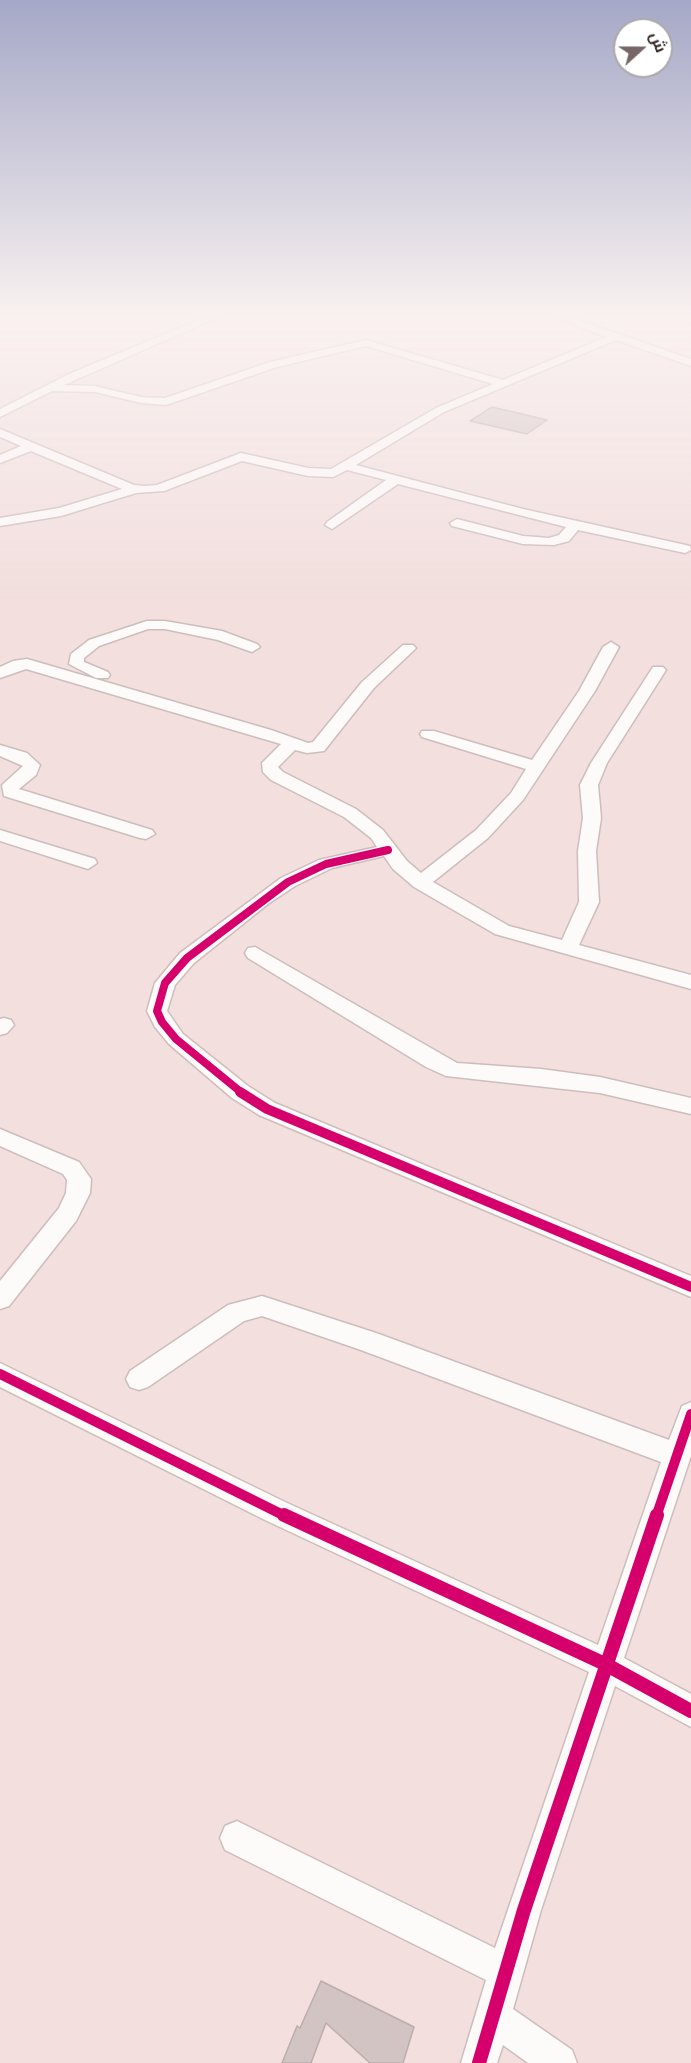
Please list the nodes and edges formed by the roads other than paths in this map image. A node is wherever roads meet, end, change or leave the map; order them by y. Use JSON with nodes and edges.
{"nodes":[{"id":1,"x":437,"y":412,"type":"edge"},
{"id":2,"x":0,"y":433,"type":"edge"},
{"id":3,"x":32,"y":446,"type":"junction"},
{"id":4,"x":0,"y":459,"type":"edge"},
{"id":5,"x":347,"y":466,"type":"junction"},
{"id":6,"x":395,"y":480,"type":"junction"},
{"id":7,"x":138,"y":489,"type":"junction"},
{"id":8,"x":0,"y":522,"type":"edge"},
{"id":9,"x":457,"y":523,"type":"dead end"},
{"id":10,"x":576,"y":524,"type":"junction"},
{"id":11,"x":332,"y":525,"type":"dead end"},
{"id":12,"x":685,"y":549,"type":"dead end"},
{"id":13,"x":252,"y":647,"type":"dead end"},
{"id":14,"x":610,"y":647,"type":"dead end"},
{"id":15,"x":408,"y":648,"type":"dead end"},
{"id":16,"x":658,"y":670,"type":"dead end"},
{"id":17,"x":0,"y":673,"type":"edge"},
{"id":18,"x":265,"y":733,"type":"junction"},
{"id":19,"x":428,"y":734,"type":"dead end"},
{"id":20,"x":293,"y":743,"type":"junction"},
{"id":21,"x":0,"y":750,"type":"edge"},
{"id":22,"x":537,"y":767,"type":"junction"},
{"id":23,"x":146,"y":834,"type":"dead end"},
{"id":24,"x":0,"y":835,"type":"edge"},
{"id":25,"x":388,"y":850,"type":"junction"},
{"id":26,"x":88,"y":864,"type":"dead end"},
{"id":27,"x":421,"y":883,"type":"junction"},
{"id":28,"x":568,"y":947,"type":"junction"},
{"id":29,"x":255,"y":953,"type":"dead end"},
{"id":30,"x":691,"y":982,"type":"edge"},
{"id":31,"x":691,"y":1106,"type":"edge"},
{"id":32,"x":0,"y":1137,"type":"edge"},
{"id":33,"x":691,"y":1287,"type":"edge"},
{"id":34,"x":0,"y":1299,"type":"edge"},
{"id":35,"x":0,"y":1374,"type":"edge"},
{"id":36,"x":139,"y":1379,"type":"dead end"},
{"id":37,"x":691,"y":1414,"type":"edge"},
{"id":38,"x":677,"y":1456,"type":"junction"},
{"id":39,"x":605,"y":1664,"type":"junction"},
{"id":40,"x":691,"y":1711,"type":"edge"},
{"id":41,"x":237,"y":1838,"type":"dead end"},
{"id":42,"x":505,"y":1971,"type":"junction"},
{"id":43,"x":494,"y":2017,"type":"junction"},
{"id":44,"x":479,"y":2063,"type":"edge"},
{"id":45,"x":559,"y":2063,"type":"edge"}],
"edges":[{"from":1,"to":5,"type":"street"},
{"from":2,"to":3,"type":"street"},
{"from":3,"to":4,"type":"street"},
{"from":3,"to":7,"type":"street"},
{"from":5,"to":6,"type":"street"},
{"from":5,"to":7,"type":"street"},
{"from":6,"to":10,"type":"street"},
{"from":6,"to":11,"type":"street"},
{"from":7,"to":8,"type":"street"},
{"from":9,"to":10,"type":"street"},
{"from":10,"to":12,"type":"street"},
{"from":13,"to":18,"type":"street"},
{"from":14,"to":22,"type":"street"},
{"from":15,"to":20,"type":"street"},
{"from":16,"to":28,"type":"street"},
{"from":17,"to":18,"type":"street"},
{"from":18,"to":20,"type":"street"},
{"from":19,"to":22,"type":"street"},
{"from":20,"to":25,"type":"street"},
{"from":21,"to":23,"type":"street"},
{"from":22,"to":27,"type":"street"},
{"from":24,"to":26,"type":"street"},
{"from":25,"to":27,"type":"street"},
{"from":25,"to":33,"type":"street"},
{"from":27,"to":28,"type":"street"},
{"from":28,"to":30,"type":"street"},
{"from":29,"to":31,"type":"street"},
{"from":32,"to":34,"type":"street"},
{"from":35,"to":39,"type":"street"},
{"from":36,"to":38,"type":"street"},
{"from":37,"to":38,"type":"street"},
{"from":38,"to":39,"type":"street"},
{"from":39,"to":40,"type":"street"},
{"from":39,"to":42,"type":"street"},
{"from":41,"to":42,"type":"street"},
{"from":42,"to":43,"type":"street"},
{"from":43,"to":44,"type":"street"},
{"from":43,"to":45,"type":"street"}]}
